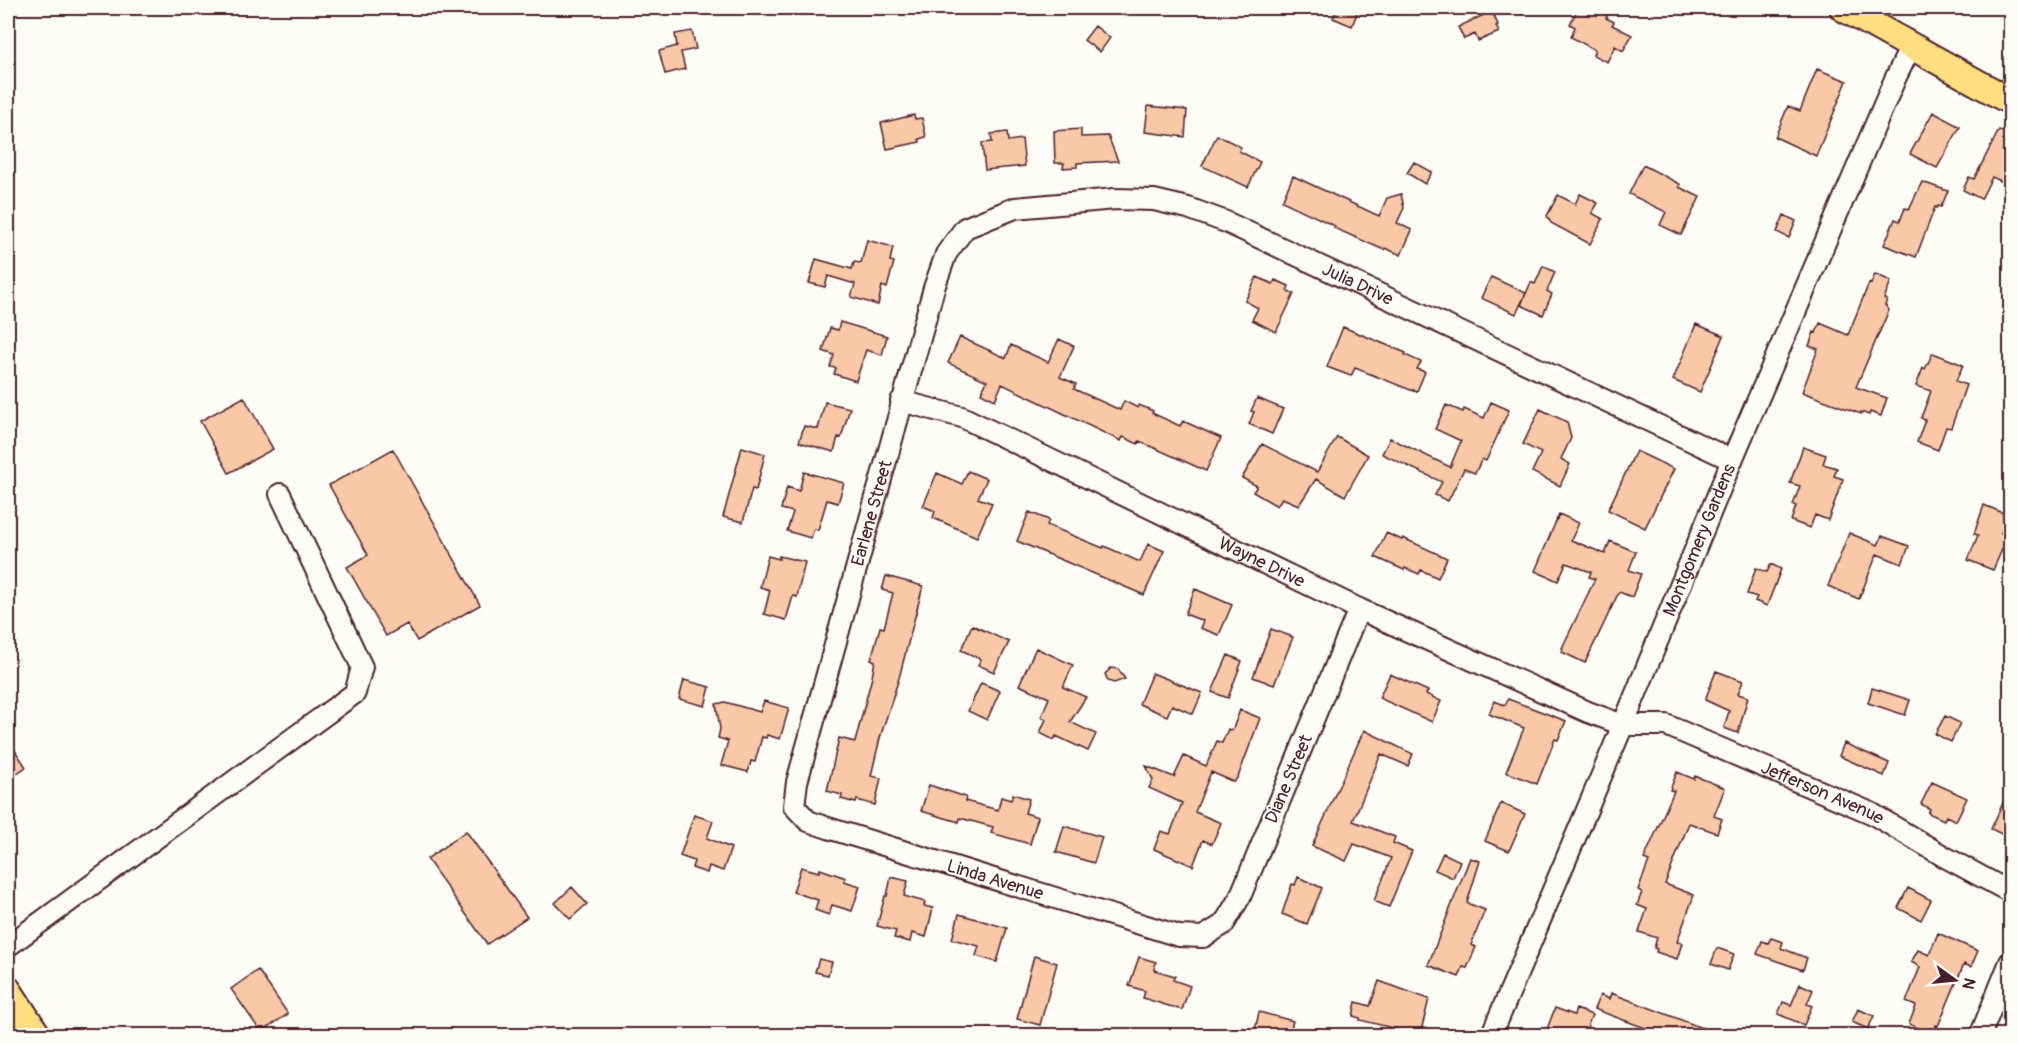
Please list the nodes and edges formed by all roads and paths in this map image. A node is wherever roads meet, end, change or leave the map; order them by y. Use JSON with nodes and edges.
{"nodes":[{"id":1,"x":1843,"y":8,"type":"edge"},
{"id":2,"x":1911,"y":46,"type":"junction"},
{"id":3,"x":2010,"y":101,"type":"edge"},
{"id":4,"x":965,"y":228,"type":"joint"},
{"id":5,"x":901,"y":401,"type":"junction"},
{"id":6,"x":1732,"y":460,"type":"junction"},
{"id":7,"x":280,"y":494,"type":"dead end"},
{"id":8,"x":1359,"y":609,"type":"junction"},
{"id":9,"x":1623,"y":725,"type":"junction"},
{"id":10,"x":794,"y":806,"type":"joint"},
{"id":11,"x":2010,"y":892,"type":"edge"},
{"id":12,"x":1203,"y":937,"type":"joint"},
{"id":13,"x":8,"y":946,"type":"edge"},
{"id":14,"x":2010,"y":962,"type":"edge"},
{"id":15,"x":8,"y":990,"type":"edge"},
{"id":16,"x":38,"y":1035,"type":"edge"},
{"id":17,"x":1491,"y":1035,"type":"edge"},
{"id":18,"x":1980,"y":1035,"type":"edge"}],
"edges":[{"from":1,"to":2,"type":"main road"},
{"from":2,"to":3,"type":"main road"},
{"from":2,"to":6,"type":"street","name":"Montgomery Gardens"},
{"from":4,"to":5,"type":"street","name":"Earlene Street"},
{"from":4,"to":6,"type":"street","name":"Julia Drive"},
{"from":5,"to":8,"type":"street","name":"Wayne Drive"},
{"from":5,"to":10,"type":"street","name":"Earlene Street"},
{"from":6,"to":9,"type":"street","name":"Montgomery Gardens"},
{"from":7,"to":13,"type":"street"},
{"from":8,"to":9,"type":"street","name":"Wayne Drive"},
{"from":8,"to":12,"type":"street","name":"Diane Street"},
{"from":9,"to":11,"type":"street","name":"Jefferson Avenue"},
{"from":9,"to":17,"type":"street","name":"Montgomery Gardens"},
{"from":10,"to":12,"type":"street","name":"Linda Avenue"},
{"from":14,"to":18,"type":"street"},
{"from":15,"to":16,"type":"main road"}]}
